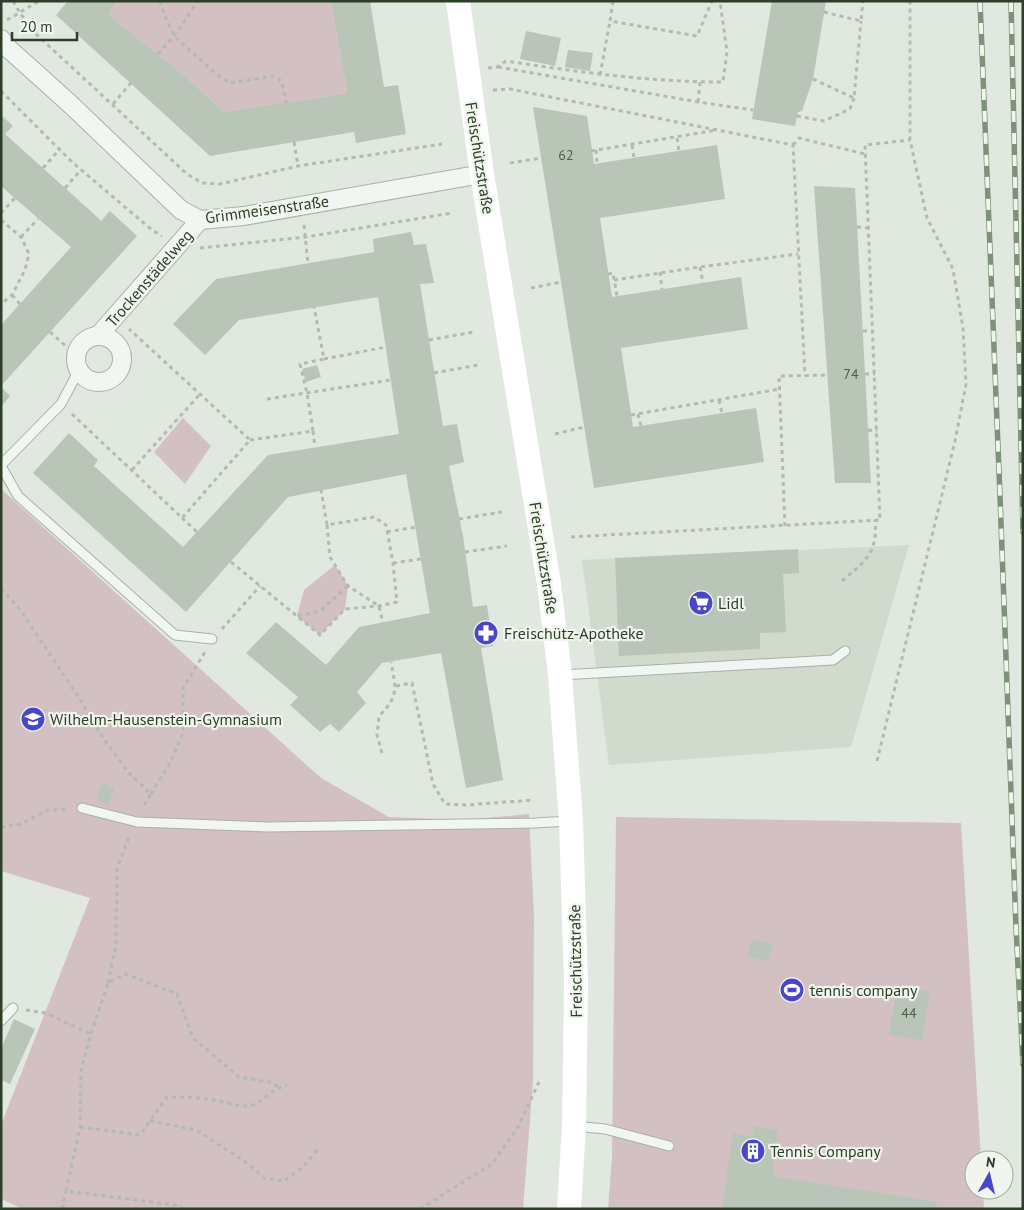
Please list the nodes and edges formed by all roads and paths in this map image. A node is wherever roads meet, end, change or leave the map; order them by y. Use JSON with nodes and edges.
{"nodes":[{"id":1,"x":13,"y":1,"type":"edge"},
{"id":2,"x":38,"y":1,"type":"edge"},
{"id":3,"x":160,"y":1,"type":"edge"},
{"id":4,"x":198,"y":1,"type":"edge"},
{"id":5,"x":458,"y":1,"type":"edge"},
{"id":6,"x":613,"y":1,"type":"edge"},
{"id":7,"x":712,"y":1,"type":"edge"},
{"id":8,"x":720,"y":1,"type":"edge"},
{"id":9,"x":863,"y":1,"type":"edge"},
{"id":10,"x":910,"y":1,"type":"edge"},
{"id":11,"x":824,"y":12,"type":"dead end"},
{"id":12,"x":20,"y":13,"type":"junction"},
{"id":13,"x":610,"y":21,"type":"junction"},
{"id":14,"x":861,"y":21,"type":"junction"},
{"id":15,"x":1,"y":24,"type":"edge"},
{"id":16,"x":174,"y":36,"type":"junction"},
{"id":17,"x":1,"y":39,"type":"edge"},
{"id":18,"x":158,"y":54,"type":"dead end"},
{"id":19,"x":497,"y":66,"type":"junction"},
{"id":20,"x":600,"y":75,"type":"junction"},
{"id":21,"x":813,"y":79,"type":"dead end"},
{"id":22,"x":468,"y":81,"type":"junction"},
{"id":23,"x":700,"y":82,"type":"junction"},
{"id":24,"x":131,"y":83,"type":"dead end"},
{"id":25,"x":854,"y":98,"type":"junction"},
{"id":26,"x":698,"y":102,"type":"junction"},
{"id":27,"x":286,"y":103,"type":"dead end"},
{"id":28,"x":113,"y":104,"type":"junction"},
{"id":29,"x":753,"y":110,"type":"dead end"},
{"id":30,"x":797,"y":116,"type":"dead end"},
{"id":31,"x":720,"y":129,"type":"junction"},
{"id":32,"x":677,"y":138,"type":"junction"},
{"id":33,"x":910,"y":140,"type":"junction"},
{"id":34,"x":294,"y":142,"type":"dead end"},
{"id":35,"x":442,"y":144,"type":"dead end"},
{"id":36,"x":632,"y":145,"type":"junction"},
{"id":37,"x":792,"y":145,"type":"junction"},
{"id":38,"x":60,"y":149,"type":"dead end"},
{"id":39,"x":679,"y":151,"type":"dead end"},
{"id":40,"x":866,"y":154,"type":"junction"},
{"id":41,"x":541,"y":158,"type":"dead end"},
{"id":42,"x":634,"y":158,"type":"dead end"},
{"id":43,"x":510,"y":163,"type":"dead end"},
{"id":44,"x":597,"y":164,"type":"dead end"},
{"id":45,"x":298,"y":166,"type":"junction"},
{"id":46,"x":43,"y":168,"type":"dead end"},
{"id":47,"x":81,"y":170,"type":"dead end"},
{"id":48,"x":482,"y":174,"type":"junction"},
{"id":49,"x":65,"y":188,"type":"dead end"},
{"id":50,"x":15,"y":198,"type":"dead end"},
{"id":51,"x":301,"y":206,"type":"junction"},
{"id":52,"x":1,"y":213,"type":"edge"},
{"id":53,"x":38,"y":218,"type":"dead end"},
{"id":54,"x":1,"y":220,"type":"edge"},
{"id":55,"x":200,"y":220,"type":"junction"},
{"id":56,"x":857,"y":227,"type":"dead end"},
{"id":57,"x":868,"y":228,"type":"junction"},
{"id":58,"x":21,"y":237,"type":"junction"},
{"id":59,"x":798,"y":254,"type":"junction"},
{"id":60,"x":308,"y":264,"type":"dead end"},
{"id":61,"x":700,"y":267,"type":"junction"},
{"id":62,"x":660,"y":272,"type":"junction"},
{"id":63,"x":608,"y":274,"type":"dead end"},
{"id":64,"x":614,"y":280,"type":"junction"},
{"id":65,"x":561,"y":282,"type":"dead end"},
{"id":66,"x":703,"y":283,"type":"dead end"},
{"id":67,"x":531,"y":288,"type":"dead end"},
{"id":68,"x":662,"y":289,"type":"dead end"},
{"id":69,"x":12,"y":295,"type":"junction"},
{"id":70,"x":617,"y":296,"type":"dead end"},
{"id":71,"x":1,"y":304,"type":"edge"},
{"id":72,"x":20,"y":304,"type":"dead end"},
{"id":73,"x":314,"y":307,"type":"dead end"},
{"id":74,"x":116,"y":317,"type":"junction"},
{"id":75,"x":863,"y":331,"type":"dead end"},
{"id":76,"x":872,"y":331,"type":"junction"},
{"id":77,"x":50,"y":332,"type":"dead end"},
{"id":78,"x":474,"y":332,"type":"dead end"},
{"id":79,"x":98,"y":336,"type":"junction"},
{"id":80,"x":429,"y":340,"type":"dead end"},
{"id":81,"x":386,"y":347,"type":"dead end"},
{"id":82,"x":324,"y":359,"type":"junction"},
{"id":83,"x":77,"y":363,"type":"junction"},
{"id":84,"x":478,"y":365,"type":"dead end"},
{"id":85,"x":434,"y":373,"type":"dead end"},
{"id":86,"x":865,"y":374,"type":"dead end"},
{"id":87,"x":875,"y":374,"type":"junction"},
{"id":88,"x":827,"y":375,"type":"dead end"},
{"id":89,"x":805,"y":376,"type":"junction"},
{"id":90,"x":391,"y":380,"type":"dead end"},
{"id":91,"x":780,"y":389,"type":"junction"},
{"id":92,"x":307,"y":392,"type":"junction"},
{"id":93,"x":200,"y":394,"type":"junction"},
{"id":94,"x":267,"y":398,"type":"dead end"},
{"id":95,"x":719,"y":400,"type":"junction"},
{"id":96,"x":61,"y":404,"type":"junction"},
{"id":97,"x":722,"y":413,"type":"dead end"},
{"id":98,"x":638,"y":414,"type":"junction"},
{"id":99,"x":631,"y":415,"type":"dead end"},
{"id":100,"x":641,"y":426,"type":"dead end"},
{"id":101,"x":584,"y":427,"type":"dead end"},
{"id":102,"x":868,"y":430,"type":"dead end"},
{"id":103,"x":313,"y":431,"type":"junction"},
{"id":104,"x":877,"y":431,"type":"junction"},
{"id":105,"x":555,"y":434,"type":"dead end"},
{"id":106,"x":250,"y":440,"type":"junction"},
{"id":107,"x":315,"y":447,"type":"dead end"},
{"id":108,"x":1,"y":466,"type":"edge"},
{"id":109,"x":132,"y":470,"type":"junction"},
{"id":110,"x":321,"y":490,"type":"dead end"},
{"id":111,"x":502,"y":512,"type":"dead end"},
{"id":112,"x":182,"y":518,"type":"junction"},
{"id":113,"x":459,"y":519,"type":"dead end"},
{"id":114,"x":875,"y":520,"type":"junction"},
{"id":115,"x":327,"y":525,"type":"junction"},
{"id":116,"x":785,"y":526,"type":"junction"},
{"id":117,"x":416,"y":527,"type":"dead end"},
{"id":118,"x":197,"y":532,"type":"dead end"},
{"id":119,"x":387,"y":532,"type":"junction"},
{"id":120,"x":571,"y":537,"type":"dead end"},
{"id":121,"x":507,"y":546,"type":"dead end"},
{"id":122,"x":465,"y":552,"type":"dead end"},
{"id":123,"x":421,"y":559,"type":"dead end"},
{"id":124,"x":231,"y":562,"type":"dead end"},
{"id":125,"x":393,"y":563,"type":"junction"},
{"id":126,"x":842,"y":581,"type":"dead end"},
{"id":127,"x":260,"y":586,"type":"junction"},
{"id":128,"x":348,"y":586,"type":"junction"},
{"id":129,"x":1,"y":589,"type":"edge"},
{"id":130,"x":379,"y":606,"type":"junction"},
{"id":131,"x":297,"y":616,"type":"junction"},
{"id":132,"x":383,"y":623,"type":"dead end"},
{"id":133,"x":539,"y":628,"type":"dead end"},
{"id":134,"x":519,"y":630,"type":"dead end"},
{"id":135,"x":212,"y":639,"type":"junction"},
{"id":136,"x":845,"y":651,"type":"dead end"},
{"id":137,"x":391,"y":662,"type":"dead end"},
{"id":138,"x":560,"y":675,"type":"junction"},
{"id":139,"x":396,"y":686,"type":"junction"},
{"id":140,"x":382,"y":753,"type":"dead end"},
{"id":141,"x":877,"y":761,"type":"dead end"},
{"id":142,"x":151,"y":794,"type":"junction"},
{"id":143,"x":534,"y":800,"type":"dead end"},
{"id":144,"x":82,"y":808,"type":"joint"},
{"id":145,"x":570,"y":821,"type":"junction"},
{"id":146,"x":137,"y":822,"type":"junction"},
{"id":147,"x":1,"y":827,"type":"edge"},
{"id":148,"x":108,"y":983,"type":"junction"},
{"id":149,"x":12,"y":1008,"type":"dead end"},
{"id":150,"x":45,"y":1013,"type":"dead end"},
{"id":151,"x":1,"y":1021,"type":"edge"},
{"id":152,"x":91,"y":1034,"type":"junction"},
{"id":153,"x":539,"y":1082,"type":"dead end"},
{"id":154,"x":287,"y":1085,"type":"dead end"},
{"id":155,"x":277,"y":1087,"type":"junction"},
{"id":156,"x":150,"y":1121,"type":"junction"},
{"id":157,"x":574,"y":1126,"type":"junction"},
{"id":158,"x":80,"y":1128,"type":"junction"},
{"id":159,"x":669,"y":1146,"type":"dead end"},
{"id":160,"x":317,"y":1150,"type":"dead end"},
{"id":161,"x":66,"y":1190,"type":"junction"},
{"id":162,"x":62,"y":1209,"type":"edge"},
{"id":163,"x":184,"y":1209,"type":"edge"},
{"id":164,"x":420,"y":1209,"type":"edge"},
{"id":165,"x":569,"y":1209,"type":"edge"}],
"edges":[{"from":1,"to":12,"type":"path"},
{"from":2,"to":12,"type":"path"},
{"from":3,"to":16,"type":"path"},
{"from":4,"to":16,"type":"path"},
{"from":5,"to":22,"type":"main road","name":"Freischützstraße"},
{"from":6,"to":13,"type":"path"},
{"from":7,"to":13,"type":"path"},
{"from":8,"to":23,"type":"path"},
{"from":9,"to":14,"type":"path"},
{"from":10,"to":33,"type":"path"},
{"from":11,"to":14,"type":"path"},
{"from":12,"to":15,"type":"path"},
{"from":12,"to":28,"type":"path"},
{"from":13,"to":20,"type":"path"},
{"from":14,"to":25,"type":"path"},
{"from":16,"to":18,"type":"path"},
{"from":16,"to":27,"type":"path"},
{"from":17,"to":55,"type":"street","name":"Grimmeisenstraße"},
{"from":19,"to":20,"type":"path"},
{"from":19,"to":22,"type":"path"},
{"from":19,"to":26,"type":"path"},
{"from":20,"to":23,"type":"path"},
{"from":21,"to":25,"type":"path"},
{"from":22,"to":31,"type":"path"},
{"from":22,"to":48,"type":"main road","name":"Freischützstraße"},
{"from":23,"to":26,"type":"path"},
{"from":24,"to":28,"type":"path"},
{"from":25,"to":30,"type":"path"},
{"from":26,"to":29,"type":"path"},
{"from":28,"to":45,"type":"path"},
{"from":31,"to":32,"type":"path"},
{"from":31,"to":37,"type":"path"},
{"from":32,"to":36,"type":"path"},
{"from":32,"to":39,"type":"path"},
{"from":33,"to":40,"type":"path"},
{"from":33,"to":141,"type":"path"},
{"from":34,"to":45,"type":"path"},
{"from":35,"to":45,"type":"path"},
{"from":36,"to":42,"type":"path"},
{"from":36,"to":44,"type":"path"},
{"from":37,"to":40,"type":"path"},
{"from":37,"to":59,"type":"path"},
{"from":38,"to":46,"type":"path"},
{"from":40,"to":57,"type":"path"},
{"from":41,"to":43,"type":"path"},
{"from":47,"to":49,"type":"path"},
{"from":48,"to":51,"type":"street","name":"Grimmeisenstraße"},
{"from":48,"to":138,"type":"main road","name":"Freischützstraße"},
{"from":50,"to":52,"type":"path"},
{"from":51,"to":55,"type":"street","name":"Grimmeisenstraße"},
{"from":51,"to":60,"type":"path"},
{"from":53,"to":58,"type":"path"},
{"from":54,"to":58,"type":"path"},
{"from":55,"to":74,"type":"street","name":"Trockenstädelweg"},
{"from":56,"to":57,"type":"path"},
{"from":57,"to":76,"type":"path"},
{"from":58,"to":69,"type":"path"},
{"from":59,"to":61,"type":"path"},
{"from":59,"to":89,"type":"path"},
{"from":61,"to":62,"type":"path"},
{"from":61,"to":66,"type":"path"},
{"from":62,"to":64,"type":"path"},
{"from":62,"to":68,"type":"path"},
{"from":63,"to":64,"type":"path"},
{"from":64,"to":70,"type":"path"},
{"from":65,"to":67,"type":"path"},
{"from":69,"to":71,"type":"path"},
{"from":69,"to":72,"type":"path"},
{"from":73,"to":82,"type":"path"},
{"from":74,"to":79,"type":"street","name":"Trockenstädelweg"},
{"from":74,"to":93,"type":"path"},
{"from":75,"to":76,"type":"path"},
{"from":76,"to":87,"type":"path"},
{"from":77,"to":83,"type":"path"},
{"from":78,"to":80,"type":"path"},
{"from":79,"to":83,"type":"street","name":"Trockenstädelweg"},
{"from":79,"to":83,"type":"street","name":"Trockenstädelweg"},
{"from":81,"to":82,"type":"path"},
{"from":82,"to":92,"type":"path"},
{"from":83,"to":96,"type":"lane"},
{"from":84,"to":85,"type":"path"},
{"from":86,"to":87,"type":"path"},
{"from":87,"to":104,"type":"path"},
{"from":88,"to":89,"type":"path"},
{"from":89,"to":91,"type":"path"},
{"from":90,"to":92,"type":"path"},
{"from":91,"to":95,"type":"path"},
{"from":91,"to":116,"type":"path"},
{"from":92,"to":94,"type":"path"},
{"from":92,"to":103,"type":"path"},
{"from":93,"to":106,"type":"path"},
{"from":93,"to":109,"type":"path"},
{"from":95,"to":97,"type":"path"},
{"from":95,"to":98,"type":"path"},
{"from":96,"to":108,"type":"lane"},
{"from":96,"to":109,"type":"path"},
{"from":98,"to":99,"type":"path"},
{"from":98,"to":100,"type":"path"},
{"from":101,"to":105,"type":"path"},
{"from":102,"to":104,"type":"path"},
{"from":103,"to":106,"type":"path"},
{"from":103,"to":107,"type":"path"},
{"from":104,"to":114,"type":"path"},
{"from":106,"to":112,"type":"path"},
{"from":108,"to":135,"type":"lane"},
{"from":109,"to":112,"type":"path"},
{"from":110,"to":115,"type":"path"},
{"from":111,"to":113,"type":"path"},
{"from":112,"to":118,"type":"path"},
{"from":114,"to":116,"type":"path"},
{"from":114,"to":126,"type":"path"},
{"from":115,"to":119,"type":"path"},
{"from":115,"to":128,"type":"path"},
{"from":116,"to":120,"type":"path"},
{"from":117,"to":119,"type":"path"},
{"from":119,"to":125,"type":"path"},
{"from":121,"to":122,"type":"path"},
{"from":123,"to":125,"type":"path"},
{"from":124,"to":127,"type":"path"},
{"from":125,"to":130,"type":"path"},
{"from":127,"to":131,"type":"path"},
{"from":127,"to":135,"type":"path"},
{"from":128,"to":130,"type":"path"},
{"from":128,"to":131,"type":"path"},
{"from":129,"to":142,"type":"path"},
{"from":130,"to":131,"type":"path"},
{"from":130,"to":132,"type":"path"},
{"from":133,"to":134,"type":"path"},
{"from":135,"to":142,"type":"path"},
{"from":136,"to":138,"type":"lane"},
{"from":137,"to":139,"type":"path"},
{"from":138,"to":145,"type":"main road","name":"Freischützstraße"},
{"from":139,"to":140,"type":"path"},
{"from":139,"to":143,"type":"path"},
{"from":142,"to":146,"type":"path"},
{"from":144,"to":146,"type":"lane"},
{"from":144,"to":147,"type":"path"},
{"from":145,"to":146,"type":"lane"},
{"from":145,"to":157,"type":"main road","name":"Freischützstraße"},
{"from":146,"to":148,"type":"path"},
{"from":148,"to":152,"type":"path"},
{"from":148,"to":155,"type":"path"},
{"from":149,"to":151,"type":"lane"},
{"from":150,"to":152,"type":"path"},
{"from":152,"to":158,"type":"path"},
{"from":153,"to":164,"type":"path"},
{"from":154,"to":155,"type":"path"},
{"from":155,"to":156,"type":"path"},
{"from":156,"to":158,"type":"path"},
{"from":156,"to":160,"type":"path"},
{"from":157,"to":159,"type":"lane"},
{"from":157,"to":165,"type":"main road","name":"Freischützstraße"},
{"from":158,"to":161,"type":"path"},
{"from":161,"to":162,"type":"path"},
{"from":161,"to":163,"type":"path"}]}
